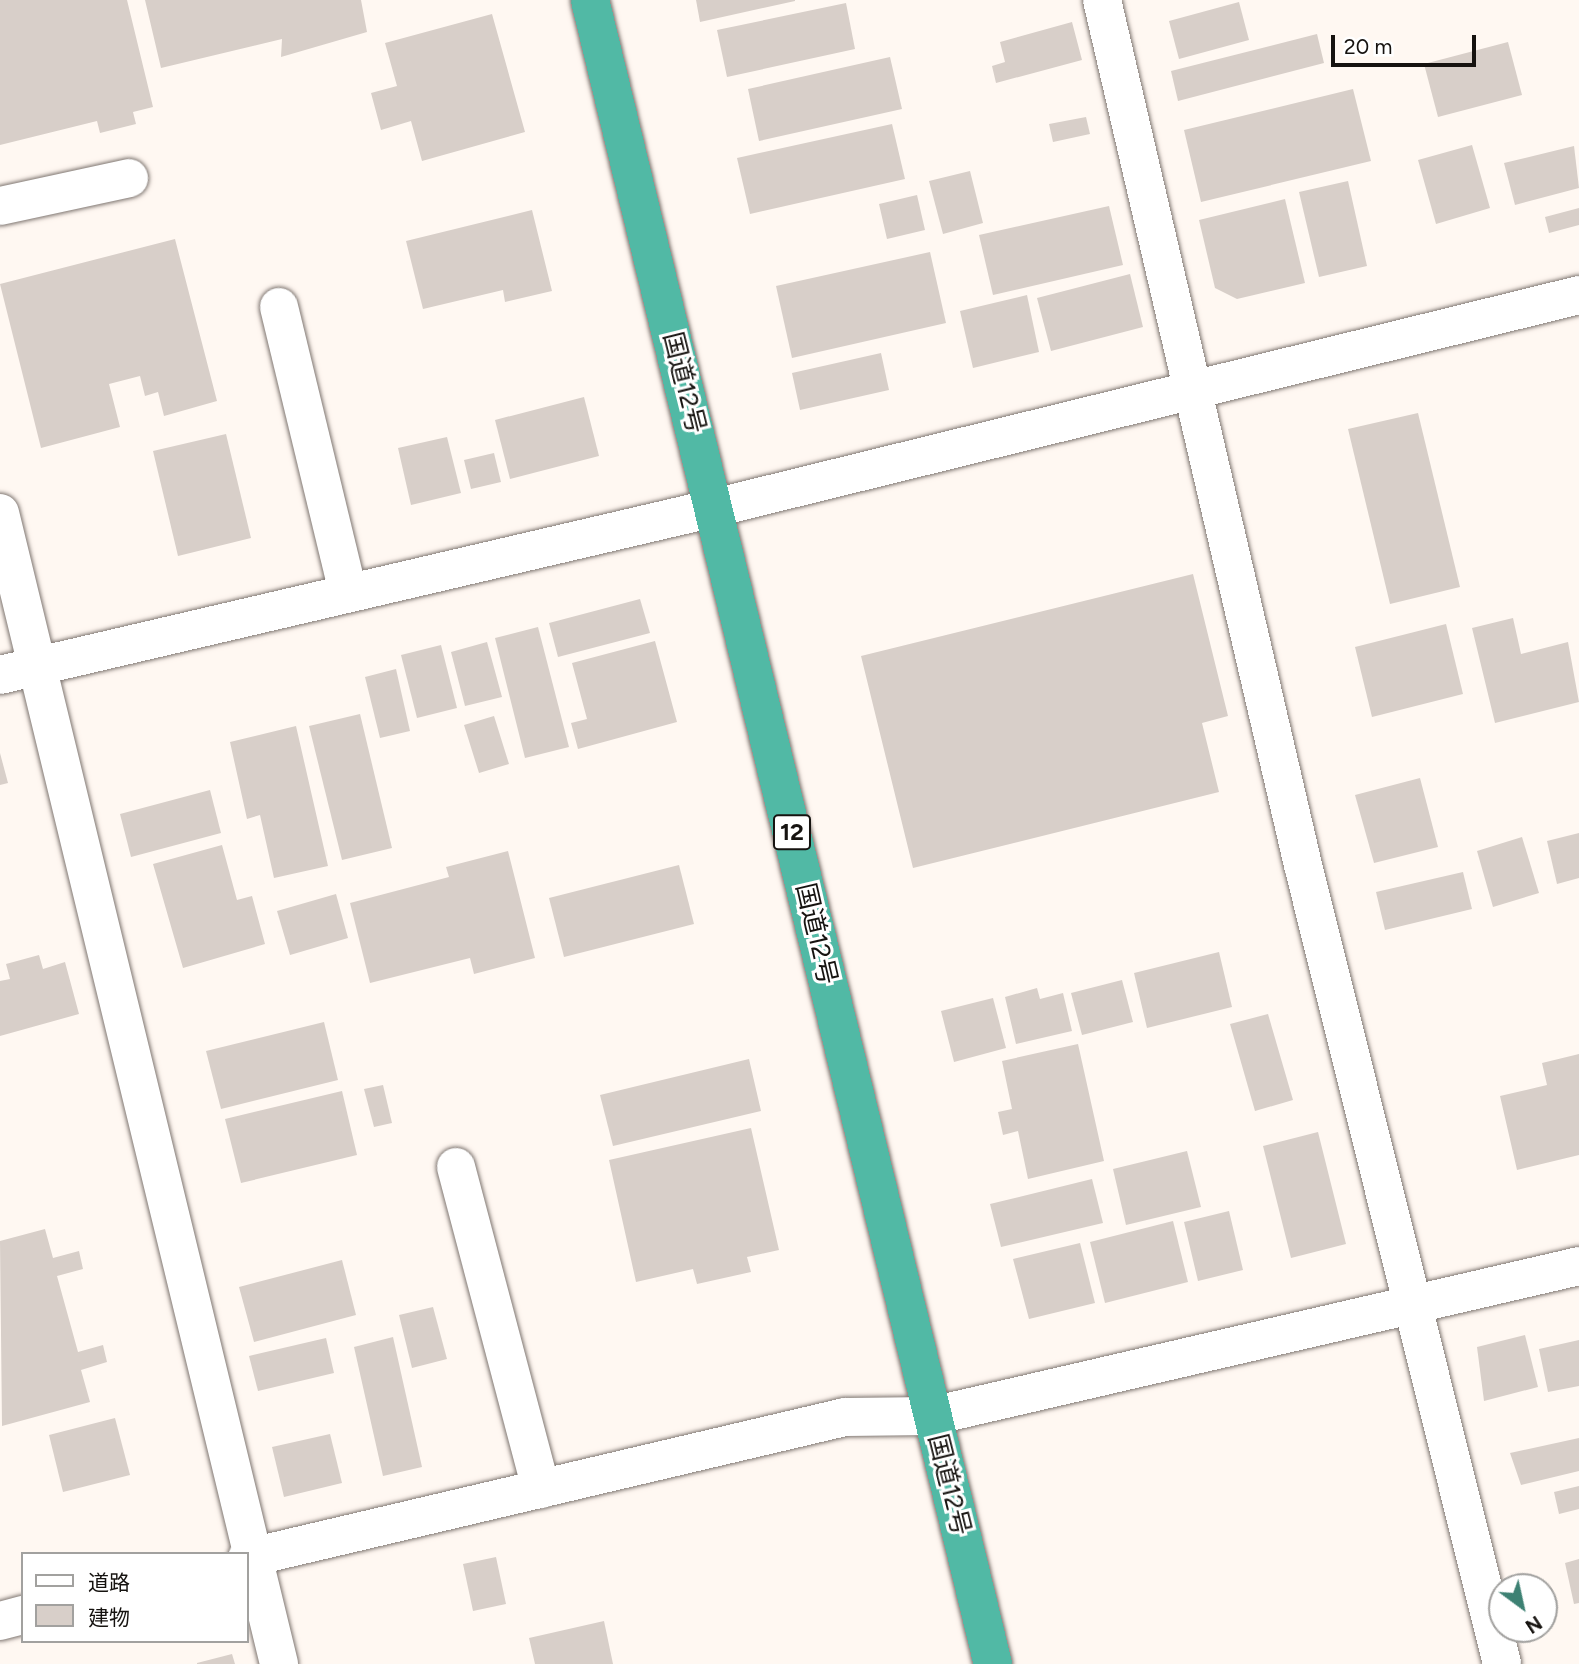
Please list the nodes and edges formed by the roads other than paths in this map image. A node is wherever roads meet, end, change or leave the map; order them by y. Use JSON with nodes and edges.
{"nodes":[{"id":1,"x":590,"y":0,"type":"edge"},
{"id":2,"x":1102,"y":0,"type":"edge"},
{"id":3,"x":129,"y":178,"type":"dead end"},
{"id":4,"x":0,"y":206,"type":"edge"},
{"id":5,"x":1579,"y":295,"type":"edge"},
{"id":6,"x":279,"y":307,"type":"dead end"},
{"id":7,"x":1190,"y":393,"type":"junction"},
{"id":8,"x":714,"y":508,"type":"junction"},
{"id":9,"x":0,"y":513,"type":"edge"},
{"id":10,"x":348,"y":593,"type":"junction"},
{"id":11,"x":40,"y":666,"type":"junction"},
{"id":12,"x":0,"y":675,"type":"edge"},
{"id":13,"x":456,"y":1167,"type":"dead end"},
{"id":14,"x":1579,"y":1266,"type":"edge"},
{"id":15,"x":1414,"y":1305,"type":"junction"},
{"id":16,"x":932,"y":1416,"type":"junction"},
{"id":17,"x":541,"y":1489,"type":"junction"},
{"id":18,"x":248,"y":1552,"type":"edge"},
{"id":19,"x":249,"y":1558,"type":"edge"},
{"id":20,"x":21,"y":1616,"type":"edge"},
{"id":21,"x":0,"y":1621,"type":"edge"},
{"id":22,"x":279,"y":1664,"type":"edge"},
{"id":23,"x":992,"y":1664,"type":"edge"},
{"id":24,"x":1502,"y":1664,"type":"edge"}],
"edges":[{"from":1,"to":8,"type":"highway","name":"国道12号","number":"12"},
{"from":2,"to":7,"type":"street"},
{"from":3,"to":4,"type":"street"},
{"from":5,"to":7,"type":"street"},
{"from":6,"to":10,"type":"street"},
{"from":7,"to":8,"type":"street"},
{"from":7,"to":15,"type":"street"},
{"from":8,"to":10,"type":"street"},
{"from":8,"to":16,"type":"highway","name":"国道12号","number":"12"},
{"from":9,"to":11,"type":"street"},
{"from":10,"to":11,"type":"street"},
{"from":11,"to":12,"type":"street"},
{"from":11,"to":18,"type":"street"},
{"from":13,"to":17,"type":"street"},
{"from":14,"to":15,"type":"street"},
{"from":15,"to":16,"type":"street"},
{"from":15,"to":24,"type":"street"},
{"from":16,"to":17,"type":"street"},
{"from":16,"to":23,"type":"highway","name":"国道12号","number":"12"},
{"from":17,"to":19,"type":"street"},
{"from":19,"to":22,"type":"street"},
{"from":20,"to":21,"type":"street"}]}
